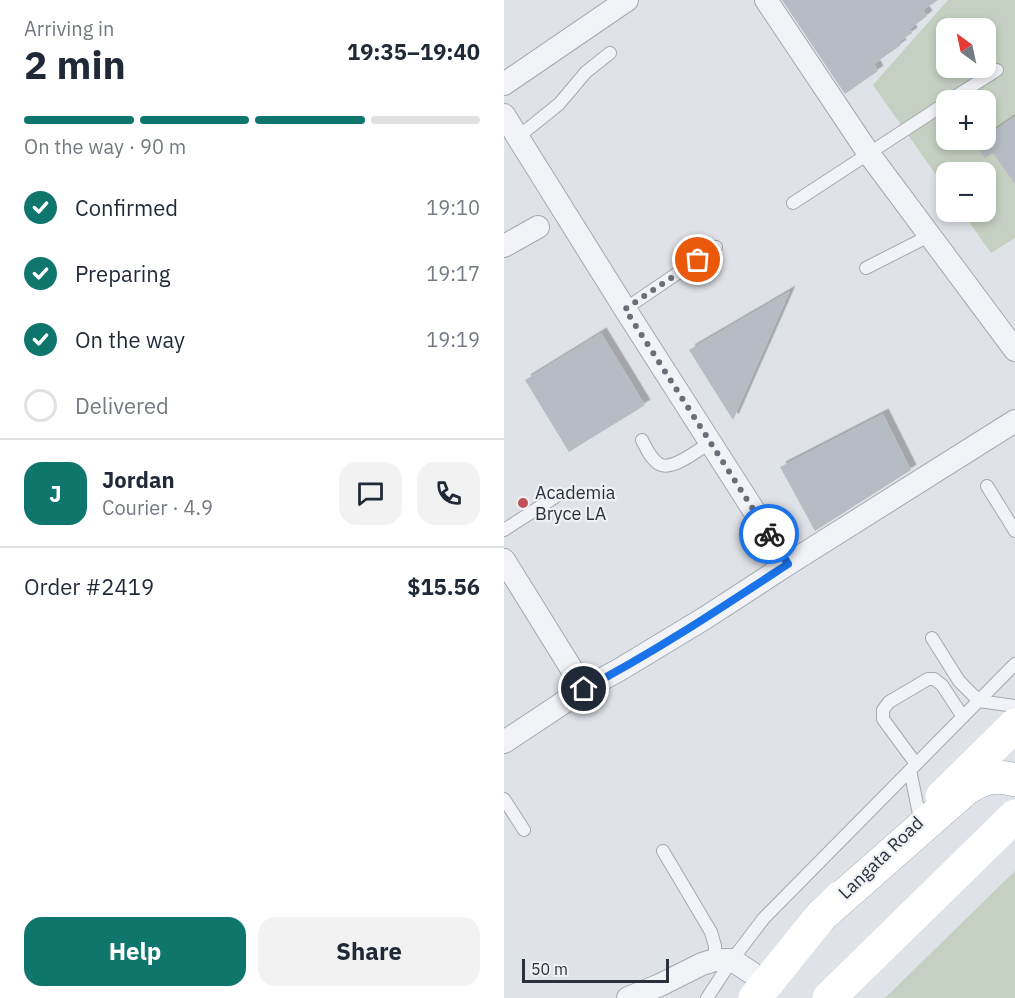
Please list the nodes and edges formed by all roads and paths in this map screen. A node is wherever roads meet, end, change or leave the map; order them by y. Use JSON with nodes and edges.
{"nodes":[{"id":1,"x":627,"y":0,"type":"edge"},
{"id":2,"x":766,"y":0,"type":"edge"},
{"id":3,"x":610,"y":52,"type":"dead end"},
{"id":4,"x":997,"y":70,"type":"dead end"},
{"id":5,"x":504,"y":84,"type":"edge"},
{"id":6,"x":966,"y":90,"type":"edge"},
{"id":7,"x":936,"y":110,"type":"edge"},
{"id":8,"x":504,"y":115,"type":"edge"},
{"id":9,"x":518,"y":136,"type":"junction"},
{"id":10,"x":869,"y":154,"type":"junction"},
{"id":11,"x":793,"y":203,"type":"dead end"},
{"id":12,"x":538,"y":227,"type":"dead end"},
{"id":13,"x":929,"y":236,"type":"junction"},
{"id":14,"x":504,"y":246,"type":"edge"},
{"id":15,"x":716,"y":248,"type":"dead end"},
{"id":16,"x":866,"y":268,"type":"dead end"},
{"id":17,"x":625,"y":309,"type":"junction"},
{"id":18,"x":1015,"y":350,"type":"edge"},
{"id":19,"x":1015,"y":421,"type":"edge"},
{"id":20,"x":642,"y":440,"type":"dead end"},
{"id":21,"x":711,"y":442,"type":"junction"},
{"id":22,"x":987,"y":486,"type":"dead end"},
{"id":23,"x":555,"y":497,"type":"dead end"},
{"id":24,"x":504,"y":530,"type":"edge"},
{"id":25,"x":1015,"y":531,"type":"edge"},
{"id":26,"x":504,"y":560,"type":"edge"},
{"id":27,"x":788,"y":564,"type":"junction"},
{"id":28,"x":932,"y":638,"type":"dead end"},
{"id":29,"x":1015,"y":664,"type":"edge"},
{"id":30,"x":584,"y":689,"type":"junction"},
{"id":31,"x":979,"y":701,"type":"junction"},
{"id":32,"x":1015,"y":706,"type":"edge"},
{"id":33,"x":963,"y":717,"type":"junction"},
{"id":34,"x":1015,"y":725,"type":"edge"},
{"id":35,"x":504,"y":741,"type":"edge"},
{"id":36,"x":913,"y":767,"type":"junction"},
{"id":37,"x":1015,"y":780,"type":"edge"},
{"id":38,"x":504,"y":800,"type":"edge"},
{"id":39,"x":1015,"y":816,"type":"edge"},
{"id":40,"x":920,"y":819,"type":"junction"},
{"id":41,"x":524,"y":830,"type":"dead end"},
{"id":42,"x":663,"y":850,"type":"dead end"},
{"id":43,"x":821,"y":916,"type":"junction"},
{"id":44,"x":724,"y":960,"type":"junction"},
{"id":45,"x":761,"y":991,"type":"edge"},
{"id":46,"x":628,"y":998,"type":"edge"},
{"id":47,"x":707,"y":998,"type":"edge"},
{"id":48,"x":829,"y":998,"type":"edge"}],
"edges":[{"from":1,"to":5,"type":"street"},
{"from":2,"to":10,"type":"street"},
{"from":3,"to":9,"type":"lane"},
{"from":4,"to":6,"type":"lane"},
{"from":7,"to":10,"type":"lane"},
{"from":8,"to":9,"type":"street"},
{"from":9,"to":17,"type":"street"},
{"from":10,"to":11,"type":"lane"},
{"from":10,"to":13,"type":"street"},
{"from":12,"to":14,"type":"street"},
{"from":13,"to":16,"type":"lane"},
{"from":13,"to":18,"type":"street"},
{"from":15,"to":17,"type":"lane"},
{"from":17,"to":21,"type":"street"},
{"from":19,"to":27,"type":"street"},
{"from":20,"to":21,"type":"lane"},
{"from":21,"to":27,"type":"street"},
{"from":22,"to":25,"type":"lane"},
{"from":23,"to":24,"type":"lane"},
{"from":26,"to":30,"type":"street"},
{"from":27,"to":30,"type":"street"},
{"from":28,"to":31,"type":"lane"},
{"from":29,"to":31,"type":"lane"},
{"from":30,"to":35,"type":"street"},
{"from":31,"to":32,"type":"lane"},
{"from":31,"to":33,"type":"lane"},
{"from":33,"to":36,"type":"lane"},
{"from":33,"to":36,"type":"lane"},
{"from":34,"to":40,"type":"main road","name":"Langata Road"},
{"from":36,"to":40,"type":"lane"},
{"from":36,"to":44,"type":"lane"},
{"from":37,"to":43,"type":"main road"},
{"from":38,"to":41,"type":"lane"},
{"from":39,"to":48,"type":"main road"},
{"from":40,"to":43,"type":"main road","name":"Langata Road"},
{"from":42,"to":44,"type":"lane"},
{"from":43,"to":45,"type":"main road","name":"Langata Road"},
{"from":44,"to":45,"type":"street"},
{"from":44,"to":46,"type":"street"},
{"from":44,"to":47,"type":"lane"}]}
